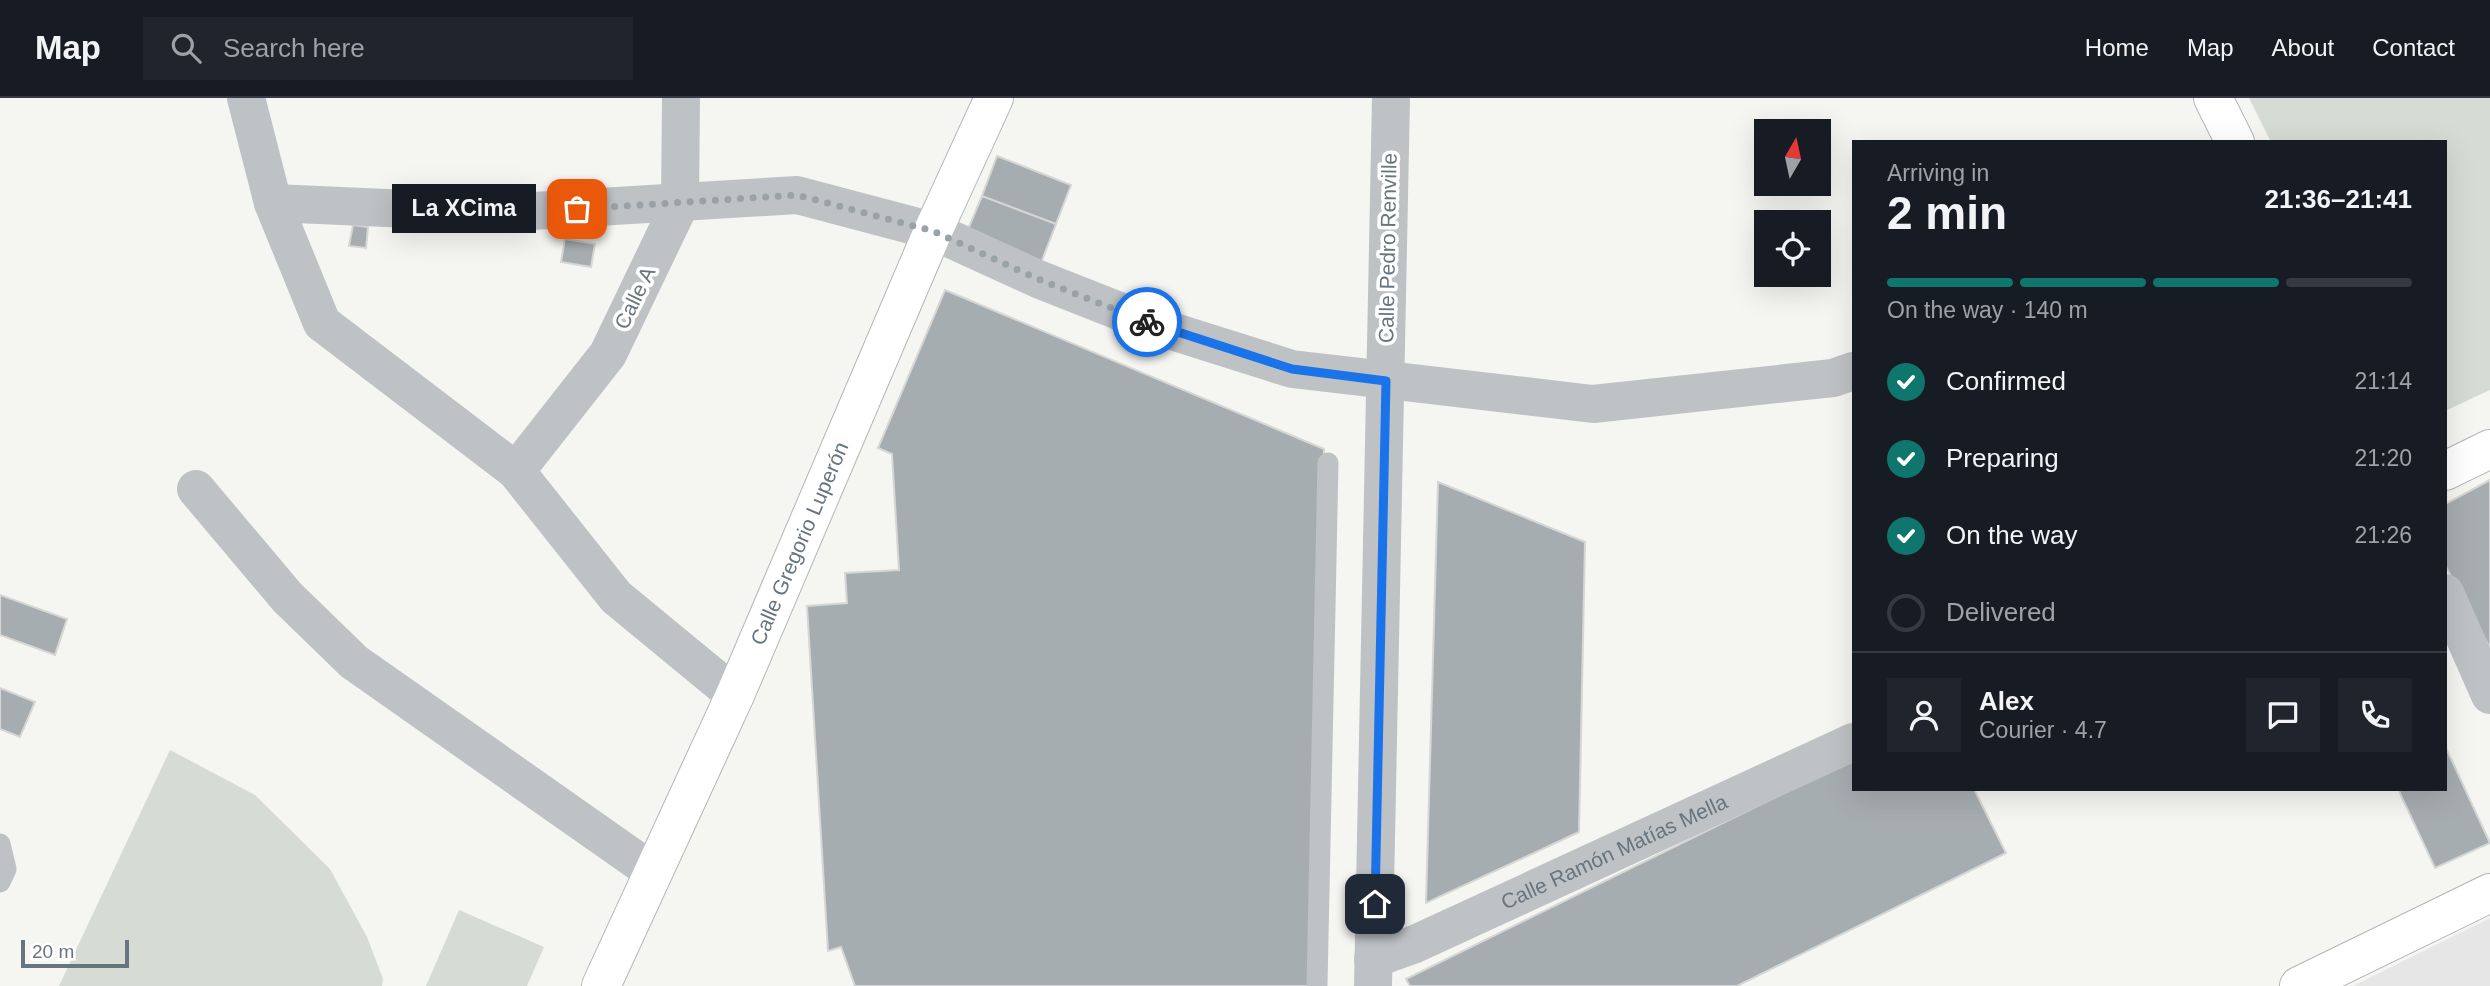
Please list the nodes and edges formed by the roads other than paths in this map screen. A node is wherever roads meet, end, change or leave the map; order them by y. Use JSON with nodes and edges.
{"nodes":[{"id":1,"x":246,"y":98,"type":"edge"},
{"id":2,"x":681,"y":98,"type":"edge"},
{"id":3,"x":994,"y":98,"type":"edge"},
{"id":4,"x":1391,"y":98,"type":"edge"},
{"id":5,"x":2213,"y":98,"type":"edge"},
{"id":6,"x":2234,"y":140,"type":"edge"},
{"id":7,"x":273,"y":203,"type":"junction"},
{"id":8,"x":680,"y":204,"type":"junction"},
{"id":9,"x":933,"y":231,"type":"junction"},
{"id":10,"x":1852,"y":371,"type":"edge"},
{"id":11,"x":1386,"y":381,"type":"junction"},
{"id":12,"x":2490,"y":449,"type":"edge"},
{"id":13,"x":1328,"y":463,"type":"dead end"},
{"id":14,"x":2447,"y":470,"type":"edge"},
{"id":15,"x":516,"y":471,"type":"junction"},
{"id":16,"x":197,"y":489,"type":"dead end"},
{"id":17,"x":2447,"y":598,"type":"edge"},
{"id":18,"x":735,"y":695,"type":"junction"},
{"id":19,"x":2490,"y":695,"type":"edge"},
{"id":20,"x":1852,"y":742,"type":"edge"},
{"id":21,"x":0,"y":844,"type":"edge"},
{"id":22,"x":653,"y":872,"type":"junction"},
{"id":23,"x":0,"y":882,"type":"edge"},
{"id":24,"x":2490,"y":893,"type":"edge"},
{"id":25,"x":1373,"y":972,"type":"edge"},
{"id":26,"x":601,"y":986,"type":"edge"},
{"id":27,"x":1317,"y":986,"type":"edge"},
{"id":28,"x":2299,"y":986,"type":"edge"}],
"edges":[{"from":1,"to":7,"type":"street"},
{"from":2,"to":8,"type":"street","name":"Calle A"},
{"from":3,"to":9,"type":"street","name":"Calle Gregorio Luperón"},
{"from":4,"to":11,"type":"street","name":"Calle Pedro Renville"},
{"from":5,"to":6,"type":"street"},
{"from":7,"to":8,"type":"street"},
{"from":7,"to":15,"type":"street"},
{"from":8,"to":9,"type":"street"},
{"from":8,"to":15,"type":"street","name":"Calle A"},
{"from":9,"to":11,"type":"street"},
{"from":9,"to":18,"type":"street","name":"Calle Gregorio Luperón"},
{"from":10,"to":11,"type":"street"},
{"from":11,"to":25,"type":"street","name":"Calle Pedro Renville"},
{"from":12,"to":14,"type":"street"},
{"from":13,"to":27,"type":"lane"},
{"from":15,"to":18,"type":"street"},
{"from":16,"to":22,"type":"street"},
{"from":17,"to":19,"type":"street"},
{"from":18,"to":22,"type":"street","name":"Calle Gregorio Luperón"},
{"from":20,"to":25,"type":"street","name":"Calle Ramón Matías Mella"},
{"from":21,"to":23,"type":"lane"},
{"from":22,"to":26,"type":"street","name":"Calle Gregorio Luperón"},
{"from":24,"to":28,"type":"street"}]}
